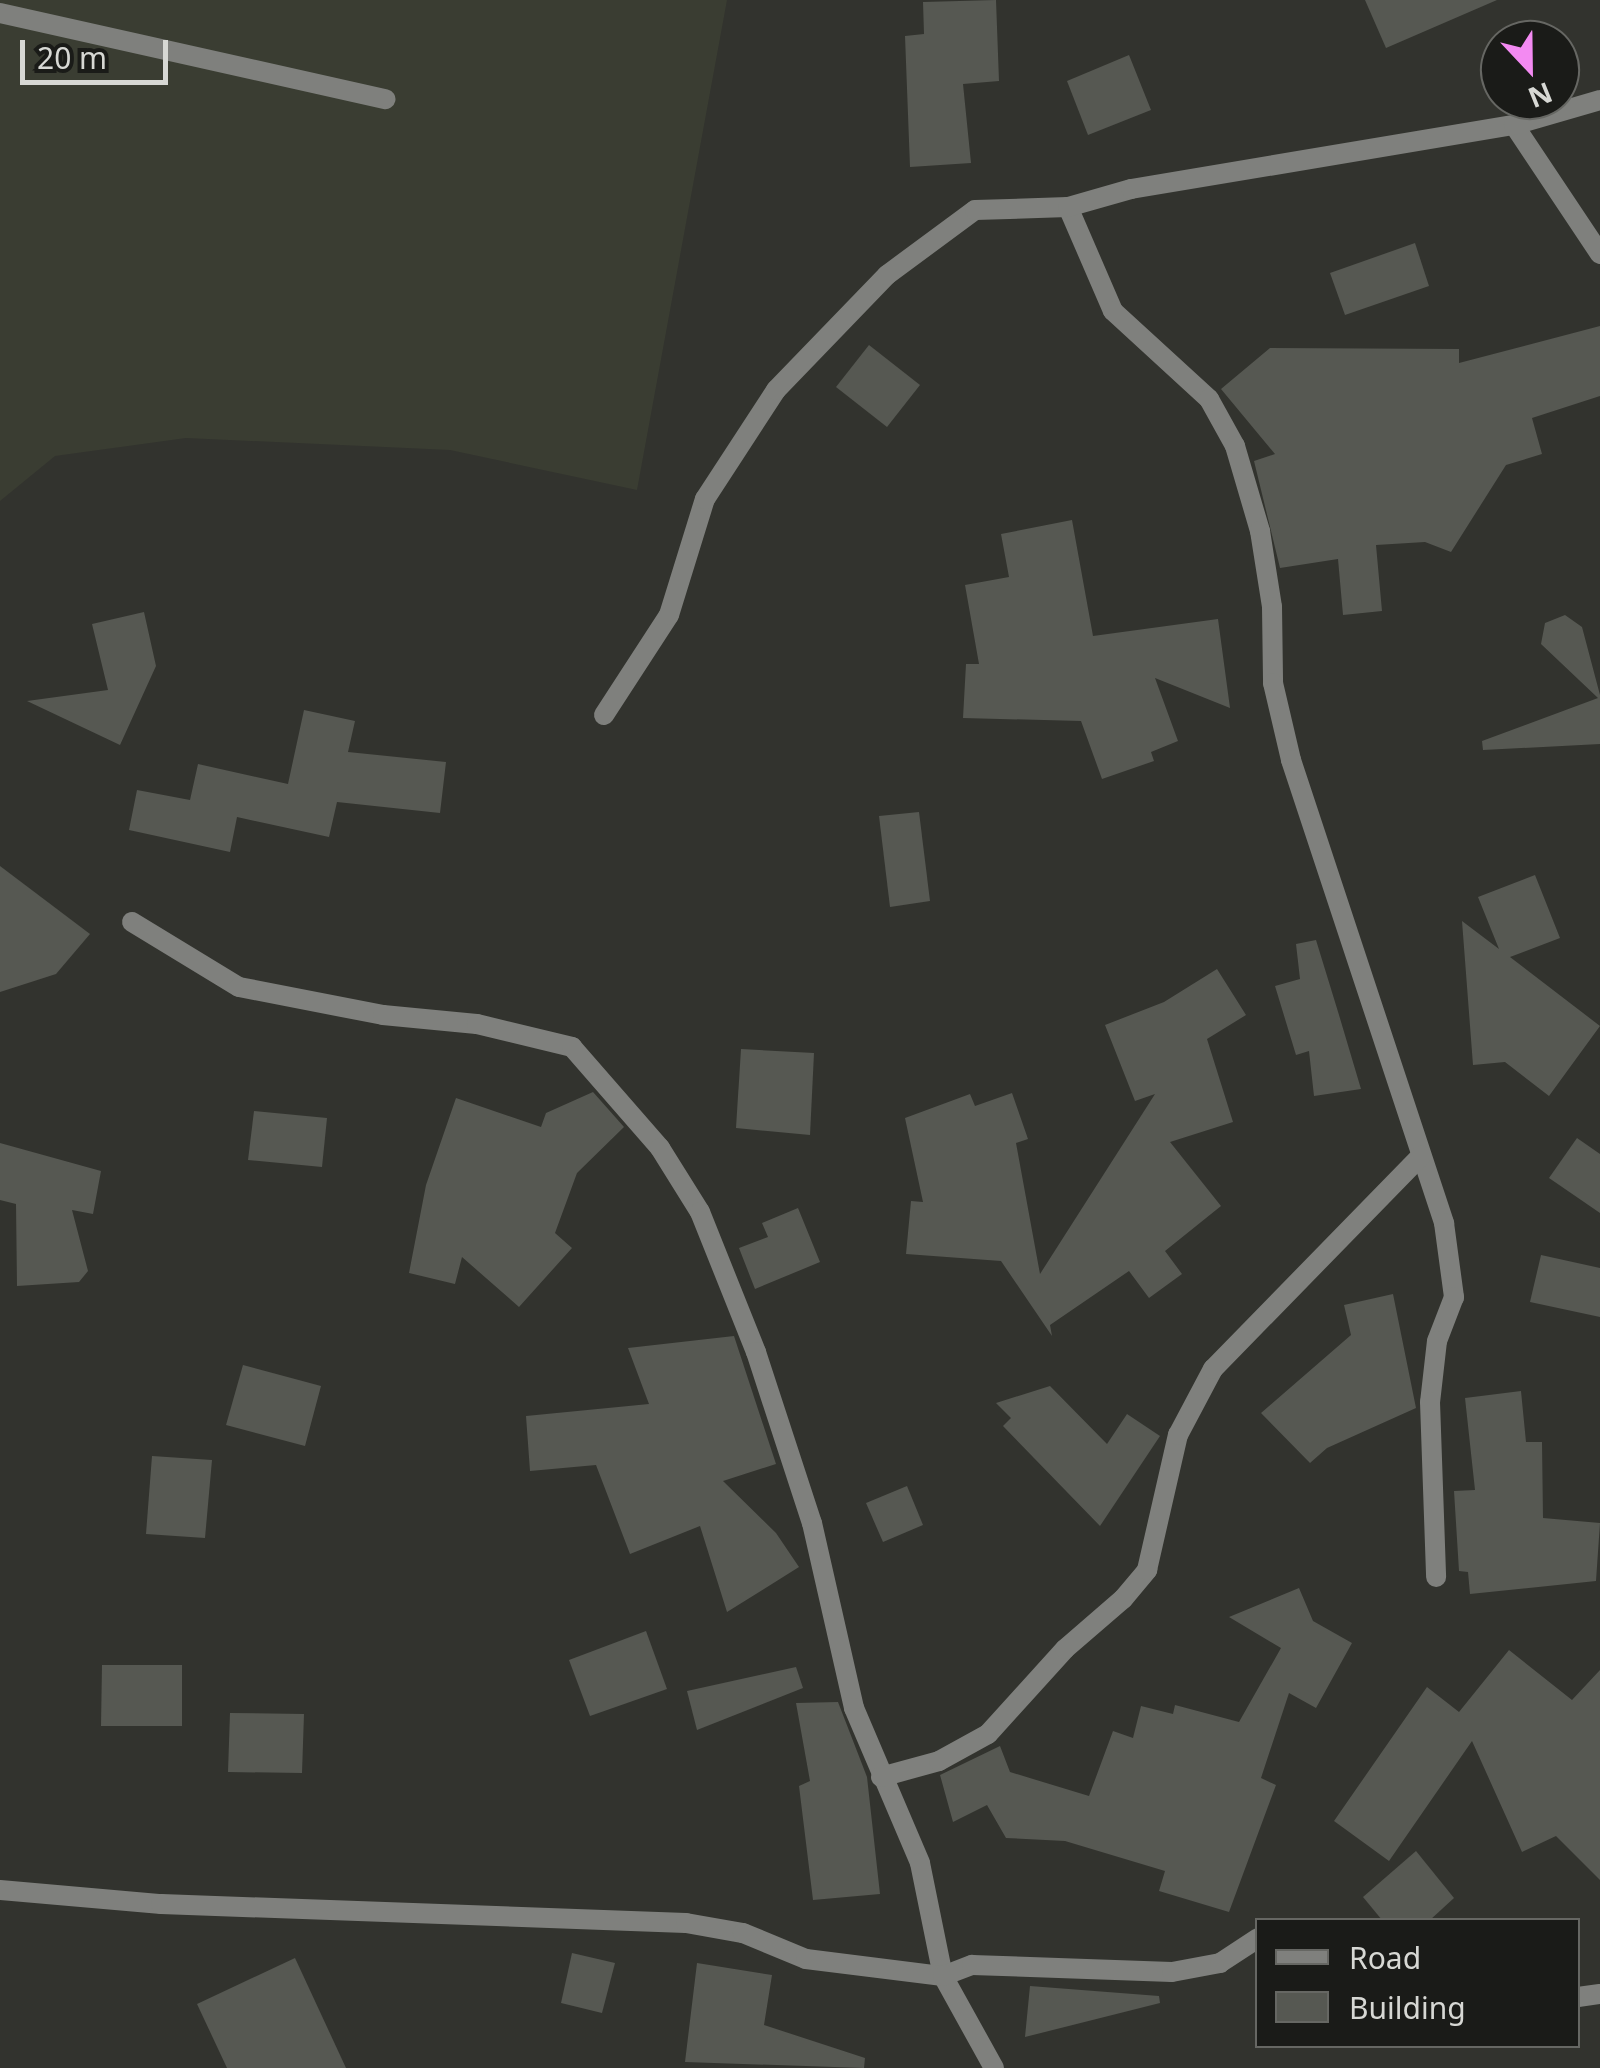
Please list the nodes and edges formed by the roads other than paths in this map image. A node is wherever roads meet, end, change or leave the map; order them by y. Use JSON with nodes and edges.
{"nodes":[{"id":1,"x":0,"y":13,"type":"edge"},
{"id":2,"x":386,"y":99,"type":"dead end"},
{"id":3,"x":1600,"y":100,"type":"edge"},
{"id":4,"x":1514,"y":125,"type":"junction"},
{"id":5,"x":1068,"y":207,"type":"junction"},
{"id":6,"x":1600,"y":254,"type":"edge"},
{"id":7,"x":604,"y":715,"type":"dead end"},
{"id":8,"x":132,"y":922,"type":"dead end"},
{"id":9,"x":1420,"y":1156,"type":"junction"},
{"id":10,"x":1436,"y":1577,"type":"dead end"},
{"id":11,"x":882,"y":1776,"type":"junction"},
{"id":12,"x":0,"y":1890,"type":"edge"},
{"id":13,"x":1255,"y":1940,"type":"edge"},
{"id":14,"x":943,"y":1976,"type":"junction"},
{"id":15,"x":994,"y":2068,"type":"edge"}],
"edges":[{"from":1,"to":2,"type":"street"},
{"from":3,"to":4,"type":"street"},
{"from":4,"to":5,"type":"street"},
{"from":4,"to":6,"type":"street"},
{"from":5,"to":7,"type":"street"},
{"from":5,"to":9,"type":"street"},
{"from":8,"to":11,"type":"street"},
{"from":9,"to":10,"type":"street"},
{"from":9,"to":11,"type":"street"},
{"from":11,"to":14,"type":"street"},
{"from":12,"to":14,"type":"street"},
{"from":13,"to":14,"type":"street"},
{"from":14,"to":15,"type":"street"}]}
